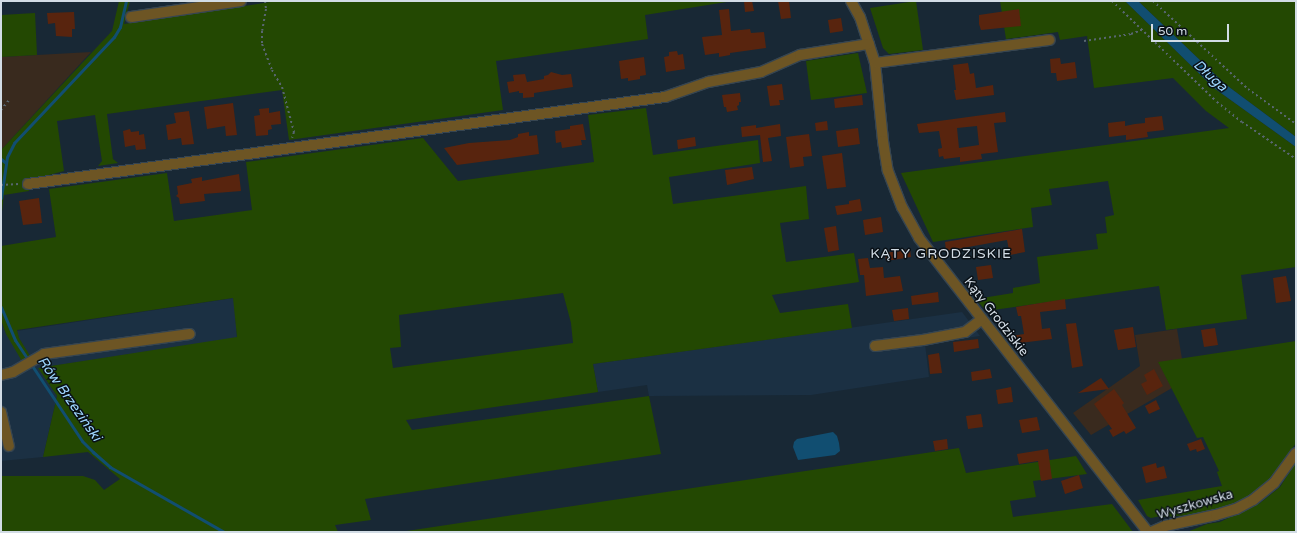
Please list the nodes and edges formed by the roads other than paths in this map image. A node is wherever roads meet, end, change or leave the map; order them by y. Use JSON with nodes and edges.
{"nodes":[{"id":1,"x":241,"y":1,"type":"edge"},
{"id":2,"x":851,"y":1,"type":"edge"},
{"id":3,"x":131,"y":17,"type":"dead end"},
{"id":4,"x":1049,"y":40,"type":"dead end"},
{"id":5,"x":869,"y":44,"type":"junction"},
{"id":6,"x":875,"y":63,"type":"junction"},
{"id":7,"x":28,"y":184,"type":"road end"},
{"id":8,"x":982,"y":319,"type":"junction"},
{"id":9,"x":190,"y":334,"type":"dead end"},
{"id":10,"x":875,"y":346,"type":"dead end"},
{"id":11,"x":1,"y":375,"type":"edge"},
{"id":12,"x":1,"y":412,"type":"edge"},
{"id":13,"x":9,"y":446,"type":"dead end"},
{"id":14,"x":1296,"y":453,"type":"edge"},
{"id":15,"x":1148,"y":532,"type":"edge"},
{"id":16,"x":1151,"y":532,"type":"edge"}],
"edges":[{"from":1,"to":3,"type":"street"},
{"from":2,"to":5,"type":"street","name":"Kąty Grodziskie"},
{"from":4,"to":6,"type":"street"},
{"from":5,"to":6,"type":"street","name":"Kąty Grodziskie"},
{"from":5,"to":7,"type":"street"},
{"from":6,"to":8,"type":"street","name":"Kąty Grodziskie"},
{"from":8,"to":10,"type":"street"},
{"from":8,"to":15,"type":"street","name":"Kąty Grodziskie"},
{"from":9,"to":11,"type":"street"},
{"from":12,"to":13,"type":"street"},
{"from":14,"to":16,"type":"street","name":"Wyszkowska"}]}
